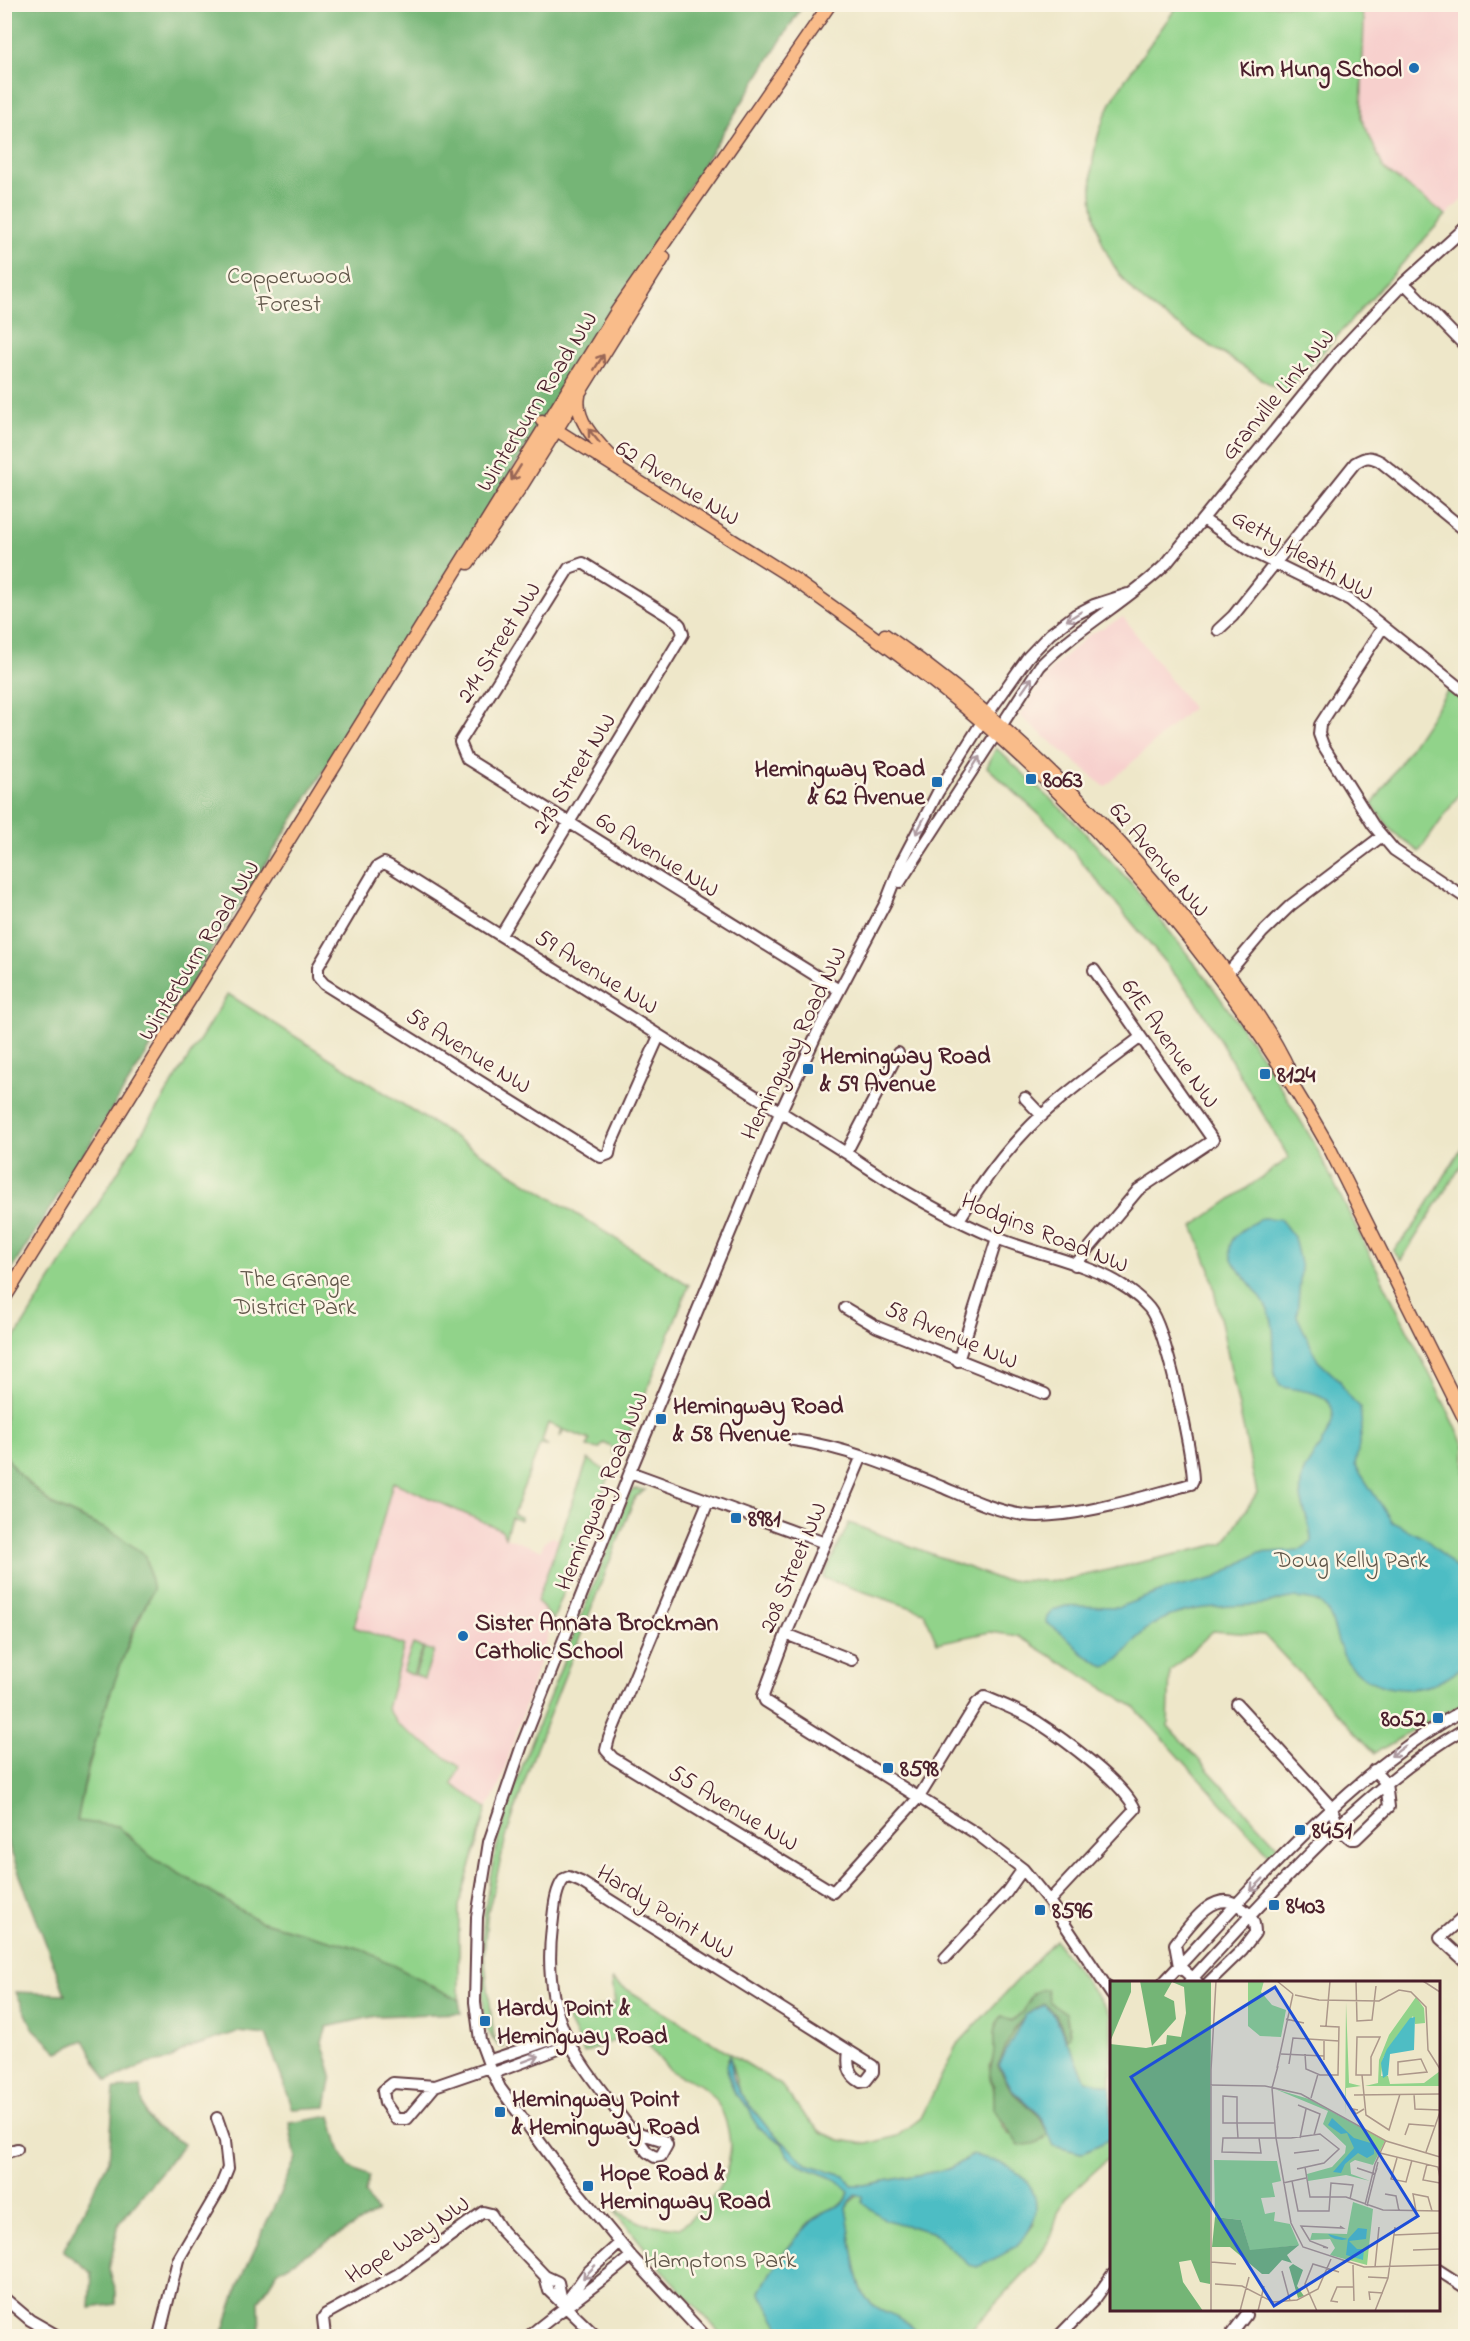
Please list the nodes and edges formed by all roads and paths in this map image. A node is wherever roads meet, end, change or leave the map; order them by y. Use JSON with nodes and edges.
{"nodes":[{"id":1,"x":830,"y":4,"type":"edge"},
{"id":2,"x":691,"y":208,"type":"junction"},
{"id":3,"x":1466,"y":227,"type":"edge"},
{"id":4,"x":1404,"y":284,"type":"junction"},
{"id":5,"x":1466,"y":347,"type":"edge"},
{"id":6,"x":580,"y":392,"type":"junction"},
{"id":7,"x":549,"y":425,"type":"junction"},
{"id":8,"x":626,"y":474,"type":"junction"},
{"id":9,"x":1203,"y":519,"type":"junction"},
{"id":10,"x":1466,"y":531,"type":"edge"},
{"id":11,"x":578,"y":563,"type":"joint"},
{"id":12,"x":1274,"y":563,"type":"junction"},
{"id":13,"x":1128,"y":594,"type":"junction"},
{"id":14,"x":1383,"y":627,"type":"junction"},
{"id":15,"x":1218,"y":630,"type":"dead end"},
{"id":16,"x":1466,"y":693,"type":"edge"},
{"id":17,"x":985,"y":717,"type":"junction"},
{"id":18,"x":998,"y":729,"type":"junction"},
{"id":19,"x":459,"y":747,"type":"joint"},
{"id":20,"x":567,"y":822,"type":"junction"},
{"id":21,"x":1382,"y":836,"type":"junction"},
{"id":22,"x":1466,"y":898,"type":"edge"},
{"id":23,"x":886,"y":902,"type":"junction"},
{"id":24,"x":501,"y":935,"type":"junction"},
{"id":25,"x":318,"y":967,"type":"joint"},
{"id":26,"x":1094,"y":970,"type":"dead end"},
{"id":27,"x":1225,"y":977,"type":"junction"},
{"id":28,"x":839,"y":990,"type":"junction"},
{"id":29,"x":659,"y":1036,"type":"junction"},
{"id":30,"x":1141,"y":1037,"type":"junction"},
{"id":31,"x":898,"y":1053,"type":"dead end"},
{"id":32,"x":1025,"y":1098,"type":"dead end"},
{"id":33,"x":780,"y":1113,"type":"junction"},
{"id":34,"x":1042,"y":1116,"type":"junction"},
{"id":35,"x":846,"y":1153,"type":"junction"},
{"id":36,"x":959,"y":1220,"type":"junction"},
{"id":37,"x":997,"y":1238,"type":"junction"},
{"id":38,"x":1075,"y":1265,"type":"junction"},
{"id":39,"x":4,"y":1299,"type":"edge"},
{"id":40,"x":844,"y":1308,"type":"dead end"},
{"id":41,"x":958,"y":1361,"type":"junction"},
{"id":42,"x":1045,"y":1394,"type":"dead end"},
{"id":43,"x":1466,"y":1394,"type":"edge"},
{"id":44,"x":1453,"y":1399,"type":"junction"},
{"id":45,"x":1464,"y":1418,"type":"edge"},
{"id":46,"x":793,"y":1440,"type":"dead end"},
{"id":47,"x":862,"y":1456,"type":"junction"},
{"id":48,"x":630,"y":1472,"type":"junction"},
{"id":49,"x":708,"y":1502,"type":"junction"},
{"id":50,"x":825,"y":1543,"type":"junction"},
{"id":51,"x":786,"y":1634,"type":"junction"},
{"id":52,"x":852,"y":1660,"type":"dead end"},
{"id":53,"x":1237,"y":1704,"type":"dead end"},
{"id":54,"x":1466,"y":1709,"type":"edge"},
{"id":55,"x":1466,"y":1728,"type":"edge"},
{"id":56,"x":1374,"y":1770,"type":"junction"},
{"id":57,"x":1386,"y":1784,"type":"junction"},
{"id":58,"x":919,"y":1797,"type":"junction"},
{"id":59,"x":1332,"y":1808,"type":"junction"},
{"id":60,"x":1338,"y":1828,"type":"junction"},
{"id":61,"x":1023,"y":1869,"type":"junction"},
{"id":62,"x":1049,"y":1901,"type":"junction"},
{"id":63,"x":1238,"y":1904,"type":"junction"},
{"id":64,"x":1466,"y":1915,"type":"edge"},
{"id":65,"x":1251,"y":1916,"type":"junction"},
{"id":66,"x":945,"y":1958,"type":"dead end"},
{"id":67,"x":1466,"y":1962,"type":"edge"},
{"id":68,"x":1179,"y":1966,"type":"junction"},
{"id":69,"x":1166,"y":1981,"type":"edge"},
{"id":70,"x":1193,"y":1981,"type":"edge"},
{"id":71,"x":1211,"y":1981,"type":"edge"},
{"id":72,"x":1110,"y":1992,"type":"edge"},
{"id":73,"x":567,"y":2040,"type":"junction"},
{"id":74,"x":849,"y":2051,"type":"dead end"},
{"id":75,"x":491,"y":2067,"type":"junction"},
{"id":76,"x":435,"y":2086,"type":"junction"},
{"id":77,"x":217,"y":2118,"type":"dead end"},
{"id":78,"x":632,"y":2131,"type":"dead end"},
{"id":79,"x":16,"y":2149,"type":"dead end"},
{"id":80,"x":4,"y":2153,"type":"edge"},
{"id":81,"x":620,"y":2243,"type":"junction"},
{"id":82,"x":631,"y":2256,"type":"junction"},
{"id":83,"x":1440,"y":2271,"type":"edge"},
{"id":84,"x":1110,"y":2278,"type":"edge"},
{"id":85,"x":1466,"y":2288,"type":"edge"},
{"id":86,"x":4,"y":2298,"type":"edge"},
{"id":87,"x":564,"y":2307,"type":"junction"},
{"id":88,"x":1246,"y":2315,"type":"dead end"},
{"id":89,"x":58,"y":2337,"type":"edge"},
{"id":90,"x":159,"y":2337,"type":"edge"},
{"id":91,"x":325,"y":2337,"type":"edge"},
{"id":92,"x":529,"y":2337,"type":"edge"},
{"id":93,"x":596,"y":2337,"type":"edge"},
{"id":94,"x":705,"y":2337,"type":"edge"},
{"id":95,"x":1059,"y":2337,"type":"edge"},
{"id":96,"x":1230,"y":2337,"type":"edge"}],
"edges":[{"from":1,"to":2,"type":"main road","name":"Winterburn Road NW"},
{"from":6,"to":2,"type":"main road","name":"Winterburn Road NW","one_way":true},
{"from":2,"to":7,"type":"main road","name":"Winterburn Road NW"},
{"from":3,"to":4,"type":"street","name":"Granville Link NW"},
{"from":4,"to":5,"type":"street"},
{"from":4,"to":9,"type":"street","name":"Granville Link NW"},
{"from":6,"to":7,"type":"main road","name":"Winterburn Road NW"},
{"from":8,"to":6,"type":"main road","one_way":true},
{"from":7,"to":8,"type":"main road","name":"62 Avenue NW"},
{"from":7,"to":39,"type":"main road","name":"Winterburn Road NW"},
{"from":8,"to":17,"type":"main road","name":"62 Avenue NW"},
{"from":9,"to":12,"type":"street","name":"Getty Heath NW"},
{"from":9,"to":13,"type":"street","name":"Granville Link NW"},
{"from":10,"to":12,"type":"street"},
{"from":11,"to":19,"type":"street","name":"214 Street NW"},
{"from":11,"to":20,"type":"street","name":"213 Street NW"},
{"from":12,"to":14,"type":"street","name":"Getty Heath NW"},
{"from":12,"to":15,"type":"street"},
{"from":13,"to":17,"type":"street","name":"Granville Link NW","one_way":true},
{"from":18,"to":13,"type":"street","name":"Granville Link NW","one_way":true},
{"from":14,"to":16,"type":"street","name":"Getty Heath NW"},
{"from":14,"to":21,"type":"street"},
{"from":17,"to":18,"type":"main road","name":"62 Avenue NW"},
{"from":17,"to":23,"type":"street","name":"Hemingway Road NW","one_way":true},
{"from":23,"to":18,"type":"street","name":"Hemingway Road NW","one_way":true},
{"from":18,"to":27,"type":"main road","name":"62 Avenue NW"},
{"from":19,"to":20,"type":"street","name":"60 Avenue NW"},
{"from":20,"to":24,"type":"street","name":"213 Street NW"},
{"from":20,"to":28,"type":"street","name":"60 Avenue NW"},
{"from":21,"to":22,"type":"street"},
{"from":21,"to":27,"type":"street"},
{"from":23,"to":28,"type":"street","name":"Hemingway Road NW"},
{"from":24,"to":25,"type":"street","name":"59 Avenue NW"},
{"from":24,"to":29,"type":"street","name":"59 Avenue NW"},
{"from":25,"to":29,"type":"street","name":"58 Avenue NW"},
{"from":26,"to":30,"type":"street","name":"61E Avenue NW"},
{"from":27,"to":44,"type":"main road","name":"62 Avenue NW"},
{"from":28,"to":33,"type":"street","name":"Hemingway Road NW"},
{"from":29,"to":33,"type":"street","name":"59 Avenue NW"},
{"from":30,"to":34,"type":"street"},
{"from":30,"to":38,"type":"street","name":"61E Avenue NW"},
{"from":31,"to":35,"type":"street"},
{"from":32,"to":34,"type":"street"},
{"from":33,"to":35,"type":"street","name":"Hodgins Road NW"},
{"from":33,"to":48,"type":"street","name":"Hemingway Road NW"},
{"from":34,"to":36,"type":"street"},
{"from":35,"to":36,"type":"street","name":"Hodgins Road NW"},
{"from":36,"to":37,"type":"street","name":"Hodgins Road NW"},
{"from":37,"to":38,"type":"street","name":"Hodgins Road NW"},
{"from":37,"to":41,"type":"street"},
{"from":38,"to":47,"type":"street","name":"Hodgins Road NW"},
{"from":40,"to":41,"type":"street","name":"58 Avenue NW"},
{"from":41,"to":42,"type":"street","name":"58 Avenue NW"},
{"from":43,"to":44,"type":"street"},
{"from":44,"to":45,"type":"main road","name":"62 Avenue NW"},
{"from":46,"to":47,"type":"street","name":"Hodgins Road NW"},
{"from":47,"to":50,"type":"street","name":"208 Street NW"},
{"from":48,"to":49,"type":"street"},
{"from":48,"to":75,"type":"street","name":"Hemingway Road NW"},
{"from":49,"to":50,"type":"street"},
{"from":49,"to":58,"type":"street","name":"55 Avenue NW"},
{"from":50,"to":51,"type":"street","name":"208 Street NW"},
{"from":51,"to":52,"type":"street"},
{"from":51,"to":58,"type":"street","name":"208 Street NW"},
{"from":53,"to":59,"type":"street"},
{"from":54,"to":56,"type":"street","one_way":true},
{"from":55,"to":57,"type":"street"},
{"from":56,"to":57,"type":"street"},
{"from":56,"to":59,"type":"street"},
{"from":57,"to":60,"type":"street"},
{"from":57,"to":60,"type":"street"},
{"from":58,"to":61,"type":"street"},
{"from":58,"to":62,"type":"street"},
{"from":59,"to":60,"type":"street"},
{"from":59,"to":63,"type":"street","one_way":true},
{"from":60,"to":65,"type":"street"},
{"from":61,"to":62,"type":"street"},
{"from":61,"to":66,"type":"street"},
{"from":62,"to":72,"type":"street"},
{"from":63,"to":65,"type":"street"},
{"from":63,"to":68,"type":"street"},
{"from":63,"to":68,"type":"street"},
{"from":64,"to":67,"type":"street"},
{"from":65,"to":70,"type":"street"},
{"from":65,"to":71,"type":"street"},
{"from":68,"to":69,"type":"street"},
{"from":68,"to":70,"type":"street"},
{"from":73,"to":74,"type":"street","name":"Hardy Point NW"},
{"from":73,"to":75,"type":"street"},
{"from":73,"to":78,"type":"street"},
{"from":75,"to":76,"type":"street"},
{"from":75,"to":81,"type":"street","name":"Hemingway Road NW"},
{"from":76,"to":76,"type":"street"},
{"from":77,"to":90,"type":"street"},
{"from":79,"to":80,"type":"street"},
{"from":81,"to":82,"type":"street","name":"Hemingway Road NW"},
{"from":81,"to":87,"type":"street","one_way":true},
{"from":82,"to":87,"type":"street"},
{"from":82,"to":94,"type":"street","name":"Hemingway Road NW"},
{"from":83,"to":85,"type":"street"},
{"from":84,"to":95,"type":"street"},
{"from":86,"to":89,"type":"street"},
{"from":87,"to":91,"type":"street","name":"Hope Way NW"},
{"from":87,"to":92,"type":"street"},
{"from":87,"to":93,"type":"street","name":"Hope Way NW"},
{"from":88,"to":96,"type":"street"}]}
